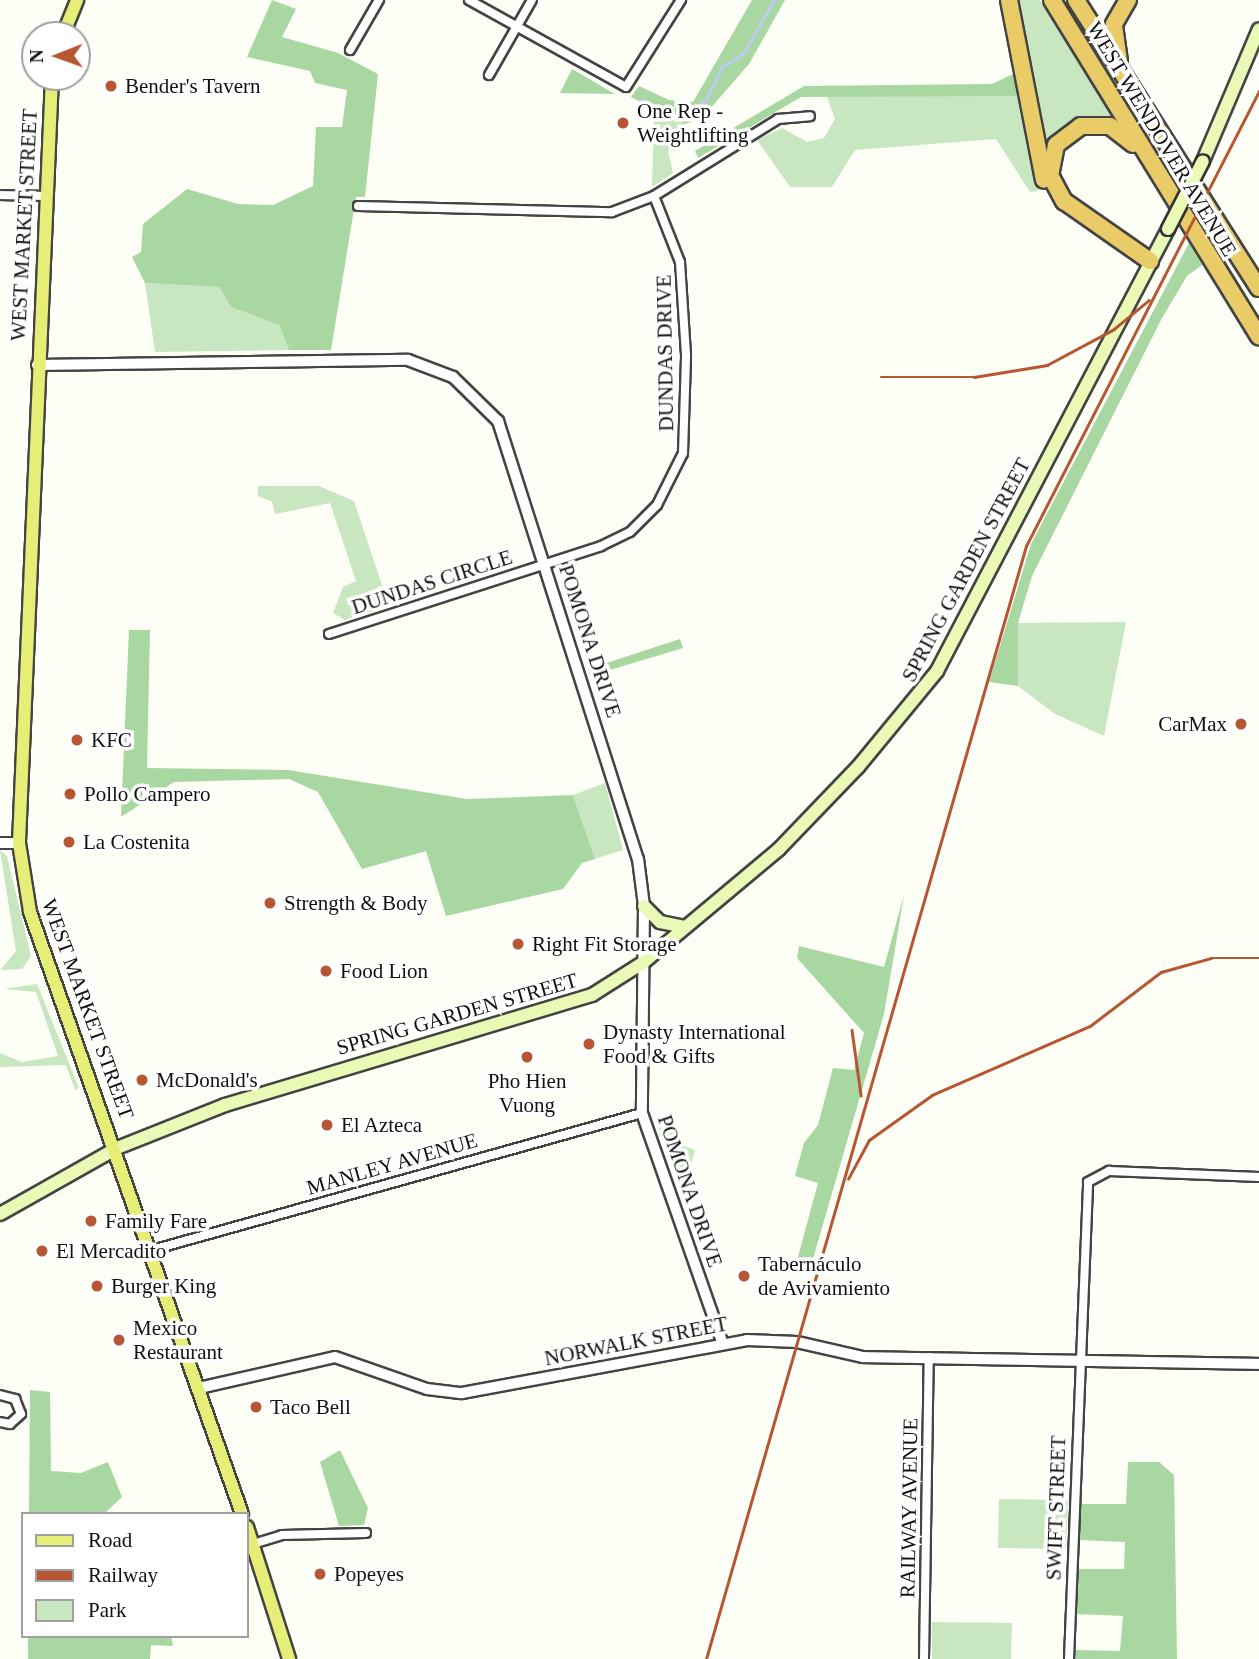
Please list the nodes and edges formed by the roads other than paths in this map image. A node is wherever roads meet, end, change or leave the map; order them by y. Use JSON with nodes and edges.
{"nodes":[{"id":1,"x":77,"y":0,"type":"edge"},
{"id":2,"x":379,"y":0,"type":"edge"},
{"id":3,"x":469,"y":0,"type":"edge"},
{"id":4,"x":532,"y":0,"type":"edge"},
{"id":5,"x":681,"y":0,"type":"edge"},
{"id":6,"x":1009,"y":0,"type":"edge"},
{"id":7,"x":1052,"y":0,"type":"edge"},
{"id":8,"x":1076,"y":0,"type":"edge"},
{"id":9,"x":1128,"y":0,"type":"edge"},
{"id":10,"x":69,"y":21,"type":"edge"},
{"id":11,"x":516,"y":28,"type":"junction"},
{"id":12,"x":1259,"y":29,"type":"edge"},
{"id":13,"x":350,"y":50,"type":"dead end"},
{"id":14,"x":1122,"y":73,"type":"junction"},
{"id":15,"x":489,"y":75,"type":"dead end"},
{"id":16,"x":51,"y":91,"type":"edge"},
{"id":17,"x":810,"y":116,"type":"dead end"},
{"id":18,"x":0,"y":195,"type":"edge"},
{"id":19,"x":44,"y":196,"type":"junction"},
{"id":20,"x":654,"y":196,"type":"junction"},
{"id":21,"x":358,"y":206,"type":"dead end"},
{"id":22,"x":1204,"y":249,"type":"junction"},
{"id":23,"x":1150,"y":261,"type":"junction"},
{"id":24,"x":1259,"y":288,"type":"edge"},
{"id":25,"x":1259,"y":336,"type":"edge"},
{"id":26,"x":37,"y":365,"type":"junction"},
{"id":27,"x":545,"y":564,"type":"junction"},
{"id":28,"x":329,"y":634,"type":"dead end"},
{"id":29,"x":0,"y":843,"type":"edge"},
{"id":30,"x":19,"y":843,"type":"junction"},
{"id":31,"x":644,"y":906,"type":"junction"},
{"id":32,"x":685,"y":927,"type":"junction"},
{"id":33,"x":643,"y":962,"type":"junction"},
{"id":34,"x":642,"y":1113,"type":"junction"},
{"id":35,"x":117,"y":1148,"type":"junction"},
{"id":36,"x":1259,"y":1177,"type":"edge"},
{"id":37,"x":0,"y":1213,"type":"edge"},
{"id":38,"x":152,"y":1250,"type":"junction"},
{"id":39,"x":722,"y":1342,"type":"junction"},
{"id":40,"x":929,"y":1357,"type":"junction"},
{"id":41,"x":1078,"y":1359,"type":"junction"},
{"id":42,"x":1259,"y":1364,"type":"edge"},
{"id":43,"x":199,"y":1388,"type":"junction"},
{"id":44,"x":0,"y":1395,"type":"edge"},
{"id":45,"x":0,"y":1422,"type":"edge"},
{"id":46,"x":241,"y":1512,"type":"edge"},
{"id":47,"x":248,"y":1530,"type":"edge"},
{"id":48,"x":366,"y":1533,"type":"dead end"},
{"id":49,"x":253,"y":1544,"type":"junction"},
{"id":50,"x":289,"y":1659,"type":"edge"},
{"id":51,"x":924,"y":1659,"type":"edge"},
{"id":52,"x":1069,"y":1659,"type":"edge"}],
"edges":[{"from":1,"to":10,"type":"main road"},
{"from":2,"to":13,"type":"street"},
{"from":3,"to":11,"type":"street"},
{"from":4,"to":11,"type":"street"},
{"from":5,"to":11,"type":"street"},
{"from":6,"to":23,"type":"highway"},
{"from":7,"to":22,"type":"highway","name":"WEST WENDOVER AVENUE"},
{"from":8,"to":14,"type":"highway","name":"WEST WENDOVER AVENUE"},
{"from":9,"to":14,"type":"highway"},
{"from":11,"to":15,"type":"street"},
{"from":12,"to":23,"type":"main road","name":"SPRING GARDEN STREET","bridge":true},
{"from":14,"to":24,"type":"highway","name":"WEST WENDOVER AVENUE"},
{"from":16,"to":19,"type":"main road","name":"WEST MARKET STREET"},
{"from":17,"to":20,"type":"street"},
{"from":18,"to":19,"type":"street"},
{"from":19,"to":26,"type":"main road","name":"WEST MARKET STREET"},
{"from":20,"to":21,"type":"street"},
{"from":20,"to":27,"type":"street","name":"DUNDAS DRIVE"},
{"from":22,"to":23,"type":"highway"},
{"from":22,"to":25,"type":"highway","name":"WEST WENDOVER AVENUE"},
{"from":23,"to":32,"type":"main road","name":"SPRING GARDEN STREET"},
{"from":26,"to":27,"type":"street","name":"POMONA DRIVE"},
{"from":26,"to":30,"type":"main road","name":"WEST MARKET STREET"},
{"from":27,"to":28,"type":"street","name":"DUNDAS CIRCLE"},
{"from":27,"to":31,"type":"street","name":"POMONA DRIVE"},
{"from":29,"to":30,"type":"street"},
{"from":30,"to":35,"type":"main road","name":"WEST MARKET STREET"},
{"from":31,"to":32,"type":"main road"},
{"from":31,"to":33,"type":"street","name":"POMONA DRIVE"},
{"from":32,"to":33,"type":"main road","name":"SPRING GARDEN STREET"},
{"from":33,"to":34,"type":"street","name":"POMONA DRIVE"},
{"from":33,"to":35,"type":"main road","name":"SPRING GARDEN STREET"},
{"from":34,"to":38,"type":"street","name":"MANLEY AVENUE"},
{"from":34,"to":39,"type":"street","name":"POMONA DRIVE"},
{"from":35,"to":37,"type":"main road","name":"SPRING GARDEN STREET"},
{"from":35,"to":38,"type":"main road","name":"WEST MARKET STREET"},
{"from":36,"to":41,"type":"street","name":"SWIFT STREET"},
{"from":38,"to":43,"type":"main road","name":"WEST MARKET STREET"},
{"from":39,"to":40,"type":"street","name":"NORWALK STREET"},
{"from":39,"to":43,"type":"street","name":"NORWALK STREET"},
{"from":40,"to":41,"type":"street","name":"NORWALK STREET"},
{"from":40,"to":51,"type":"street","name":"RAILWAY AVENUE"},
{"from":41,"to":42,"type":"street","name":"NORWALK STREET"},
{"from":41,"to":52,"type":"street","name":"SWIFT STREET"},
{"from":43,"to":46,"type":"main road","name":"WEST MARKET STREET"},
{"from":44,"to":45,"type":"street"},
{"from":47,"to":49,"type":"main road"},
{"from":48,"to":49,"type":"street"},
{"from":49,"to":50,"type":"main road"}]}
